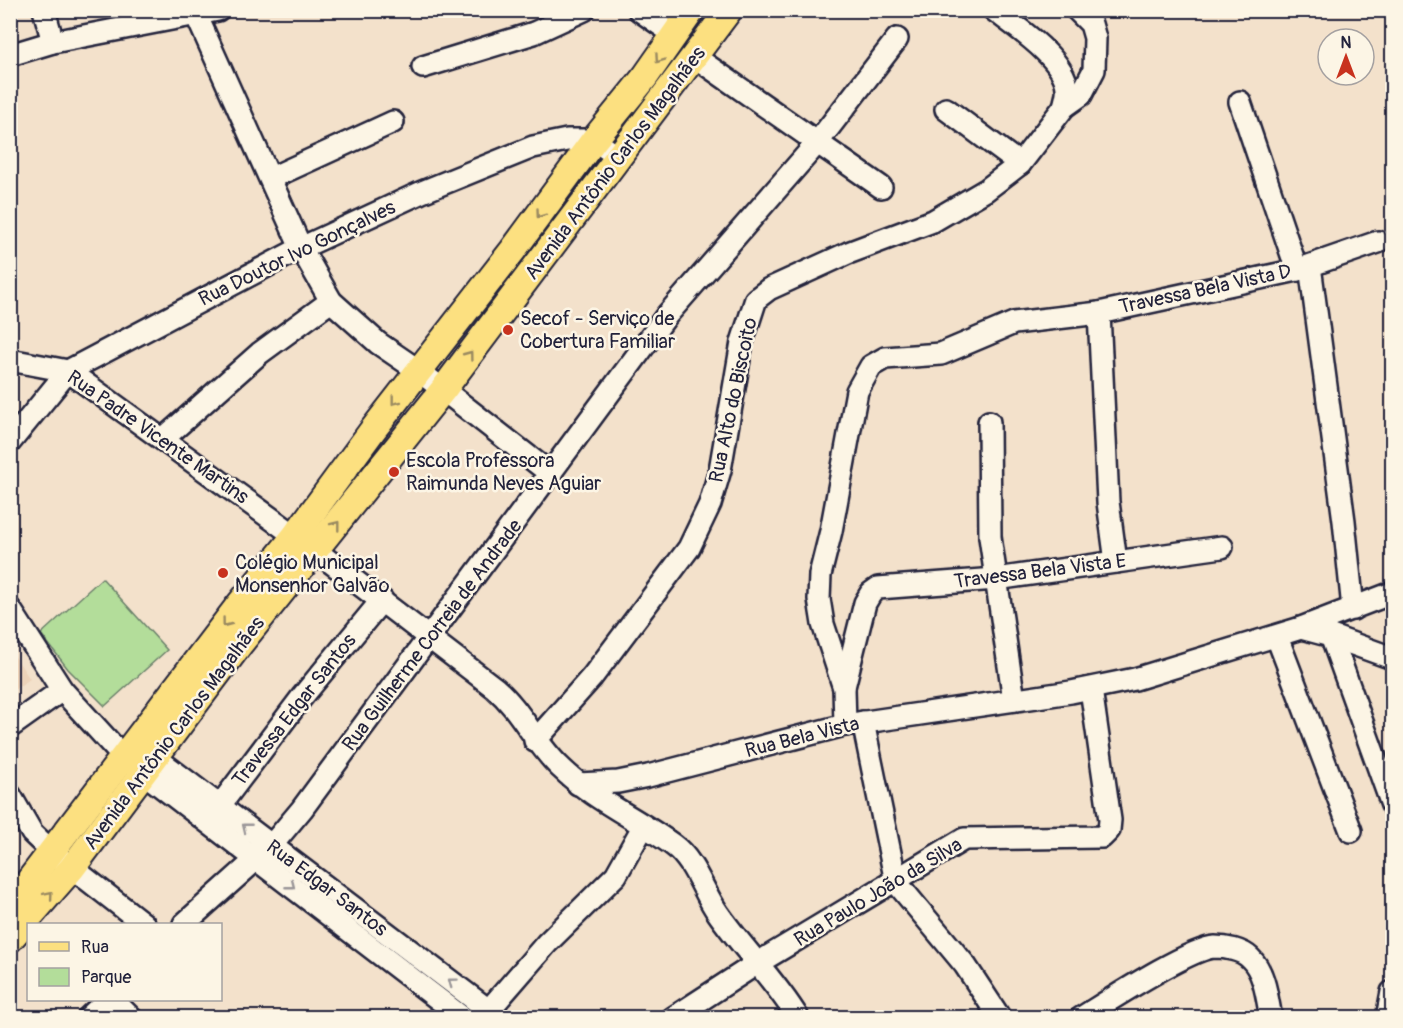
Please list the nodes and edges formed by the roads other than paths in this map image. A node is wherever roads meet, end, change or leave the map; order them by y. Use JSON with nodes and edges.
{"nodes":[{"id":1,"x":44,"y":10,"type":"edge"},
{"id":2,"x":218,"y":10,"type":"edge"},
{"id":3,"x":584,"y":10,"type":"edge"},
{"id":4,"x":639,"y":10,"type":"edge"},
{"id":5,"x":692,"y":10,"type":"edge"},
{"id":6,"x":729,"y":10,"type":"edge"},
{"id":7,"x":994,"y":10,"type":"edge"},
{"id":8,"x":1077,"y":10,"type":"edge"},
{"id":9,"x":195,"y":13,"type":"edge"},
{"id":10,"x":675,"y":35,"type":"junction"},
{"id":11,"x":897,"y":39,"type":"dead end"},
{"id":12,"x":54,"y":42,"type":"junction"},
{"id":13,"x":10,"y":55,"type":"edge"},
{"id":14,"x":695,"y":57,"type":"junction"},
{"id":15,"x":423,"y":67,"type":"dead end"},
{"id":16,"x":1240,"y":102,"type":"dead end"},
{"id":17,"x":1064,"y":107,"type":"junction"},
{"id":18,"x":946,"y":108,"type":"dead end"},
{"id":19,"x":393,"y":122,"type":"dead end"},
{"id":20,"x":594,"y":140,"type":"junction"},
{"id":21,"x":817,"y":143,"type":"junction"},
{"id":22,"x":617,"y":156,"type":"junction"},
{"id":23,"x":1020,"y":164,"type":"junction"},
{"id":24,"x":270,"y":178,"type":"junction"},
{"id":25,"x":880,"y":187,"type":"dead end"},
{"id":26,"x":1378,"y":242,"type":"dead end"},
{"id":27,"x":301,"y":248,"type":"junction"},
{"id":28,"x":1303,"y":268,"type":"junction"},
{"id":29,"x":331,"y":301,"type":"junction"},
{"id":30,"x":1099,"y":313,"type":"junction"},
{"id":31,"x":10,"y":360,"type":"edge"},
{"id":32,"x":68,"y":371,"type":"junction"},
{"id":33,"x":419,"y":371,"type":"junction"},
{"id":34,"x":443,"y":390,"type":"junction"},
{"id":35,"x":989,"y":422,"type":"dead end"},
{"id":36,"x":163,"y":439,"type":"junction"},
{"id":37,"x":10,"y":442,"type":"edge"},
{"id":38,"x":551,"y":474,"type":"junction"},
{"id":39,"x":305,"y":543,"type":"junction"},
{"id":40,"x":1222,"y":547,"type":"dead end"},
{"id":41,"x":1116,"y":562,"type":"junction"},
{"id":42,"x":996,"y":579,"type":"junction"},
{"id":43,"x":1392,"y":593,"type":"edge"},
{"id":44,"x":382,"y":600,"type":"junction"},
{"id":45,"x":10,"y":609,"type":"edge"},
{"id":46,"x":1353,"y":609,"type":"junction"},
{"id":47,"x":1301,"y":628,"type":"junction"},
{"id":48,"x":1331,"y":636,"type":"junction"},
{"id":49,"x":1277,"y":637,"type":"junction"},
{"id":50,"x":430,"y":638,"type":"junction"},
{"id":51,"x":1392,"y":658,"type":"edge"},
{"id":52,"x":844,"y":688,"type":"junction"},
{"id":53,"x":1091,"y":689,"type":"junction"},
{"id":54,"x":62,"y":690,"type":"junction"},
{"id":55,"x":1014,"y":700,"type":"junction"},
{"id":56,"x":854,"y":724,"type":"junction"},
{"id":57,"x":10,"y":727,"type":"edge"},
{"id":58,"x":535,"y":741,"type":"junction"},
{"id":59,"x":140,"y":758,"type":"junction"},
{"id":60,"x":578,"y":784,"type":"junction"},
{"id":61,"x":10,"y":795,"type":"edge"},
{"id":62,"x":1392,"y":805,"type":"edge"},
{"id":63,"x":214,"y":813,"type":"junction"},
{"id":64,"x":643,"y":827,"type":"junction"},
{"id":65,"x":1351,"y":831,"type":"dead end"},
{"id":66,"x":263,"y":852,"type":"junction"},
{"id":67,"x":62,"y":860,"type":"junction"},
{"id":68,"x":896,"y":882,"type":"junction"},
{"id":69,"x":143,"y":923,"type":"edge"},
{"id":70,"x":185,"y":923,"type":"edge"},
{"id":71,"x":18,"y":924,"type":"edge"},
{"id":72,"x":756,"y":964,"type":"junction"},
{"id":73,"x":1392,"y":992,"type":"edge"},
{"id":74,"x":105,"y":1001,"type":"edge"},
{"id":75,"x":115,"y":1001,"type":"edge"},
{"id":76,"x":490,"y":1015,"type":"edge"},
{"id":77,"x":679,"y":1016,"type":"edge"},
{"id":78,"x":88,"y":1017,"type":"edge"},
{"id":79,"x":131,"y":1017,"type":"edge"},
{"id":80,"x":462,"y":1017,"type":"edge"},
{"id":81,"x":798,"y":1017,"type":"edge"},
{"id":82,"x":1000,"y":1017,"type":"edge"},
{"id":83,"x":1081,"y":1017,"type":"edge"},
{"id":84,"x":1271,"y":1017,"type":"edge"},
{"id":85,"x":1387,"y":1017,"type":"edge"}],
"edges":[{"from":1,"to":12,"type":"street"},
{"from":2,"to":9,"type":"street"},
{"from":3,"to":15,"type":"street"},
{"from":4,"to":10,"type":"street"},
{"from":5,"to":10,"type":"main road","name":"Avenida Antônio Carlos Magalhães"},
{"from":6,"to":14,"type":"main road","name":"Avenida Antônio Carlos Magalhães"},
{"from":7,"to":17,"type":"street"},
{"from":8,"to":17,"type":"street","name":"Rua Alto do Biscoito"},
{"from":9,"to":12,"type":"street"},
{"from":9,"to":24,"type":"street"},
{"from":10,"to":20,"type":"main road","name":"Avenida Antônio Carlos Magalhães","one_way":true},
{"from":11,"to":21,"type":"street","name":"Rua Guilherme Correia de Andrade"},
{"from":12,"to":13,"type":"street"},
{"from":14,"to":21,"type":"street"},
{"from":14,"to":22,"type":"main road","name":"Avenida Antônio Carlos Magalhães"},
{"from":16,"to":28,"type":"street"},
{"from":17,"to":23,"type":"street","name":"Rua Alto do Biscoito"},
{"from":18,"to":23,"type":"street"},
{"from":19,"to":24,"type":"street"},
{"from":20,"to":22,"type":"street"},
{"from":20,"to":27,"type":"street","name":"Rua Doutor Ivo Gonçalves"},
{"from":20,"to":33,"type":"main road","name":"Avenida Antônio Carlos Magalhães","one_way":true},
{"from":21,"to":25,"type":"street"},
{"from":21,"to":38,"type":"street","name":"Rua Guilherme Correia de Andrade"},
{"from":34,"to":22,"type":"main road","name":"Avenida Antônio Carlos Magalhães","one_way":true},
{"from":23,"to":58,"type":"street","name":"Rua Alto do Biscoito"},
{"from":24,"to":27,"type":"street"},
{"from":26,"to":28,"type":"street","name":"Travessa Bela Vista D"},
{"from":27,"to":29,"type":"street"},
{"from":27,"to":32,"type":"street","name":"Rua Doutor Ivo Gonçalves"},
{"from":28,"to":30,"type":"street","name":"Travessa Bela Vista D"},
{"from":28,"to":46,"type":"street"},
{"from":29,"to":33,"type":"street"},
{"from":29,"to":36,"type":"street"},
{"from":30,"to":41,"type":"street","name":"Travessa Bela Vista D"},
{"from":30,"to":52,"type":"street"},
{"from":31,"to":32,"type":"street","name":"Rua Padre Vicente Martins"},
{"from":32,"to":36,"type":"street","name":"Rua Padre Vicente Martins"},
{"from":32,"to":37,"type":"street","name":"Rua Doutor Ivo Gonçalves"},
{"from":33,"to":34,"type":"street"},
{"from":33,"to":39,"type":"main road","name":"Avenida Antônio Carlos Magalhães","one_way":true},
{"from":34,"to":38,"type":"street"},
{"from":39,"to":34,"type":"main road","name":"Avenida Antônio Carlos Magalhães","one_way":true},
{"from":35,"to":42,"type":"street"},
{"from":36,"to":39,"type":"street","name":"Rua Padre Vicente Martins"},
{"from":38,"to":50,"type":"street","name":"Rua Guilherme Correia de Andrade"},
{"from":39,"to":44,"type":"street"},
{"from":39,"to":59,"type":"main road","name":"Avenida Antônio Carlos Magalhães"},
{"from":40,"to":41,"type":"street","name":"Travessa Bela Vista E"},
{"from":41,"to":42,"type":"street","name":"Travessa Bela Vista E"},
{"from":42,"to":52,"type":"street","name":"Travessa Bela Vista E"},
{"from":42,"to":55,"type":"street"},
{"from":43,"to":46,"type":"street","name":"Rua Bela Vista"},
{"from":44,"to":50,"type":"street"},
{"from":44,"to":63,"type":"street","name":"Travessa Edgar Santos"},
{"from":45,"to":54,"type":"street","name":"Rua Edgar Santos"},
{"from":46,"to":47,"type":"street","name":"Rua Bela Vista"},
{"from":47,"to":48,"type":"street"},
{"from":47,"to":49,"type":"street","name":"Rua Bela Vista"},
{"from":48,"to":51,"type":"street"},
{"from":48,"to":62,"type":"street"},
{"from":49,"to":53,"type":"street","name":"Rua Bela Vista"},
{"from":49,"to":65,"type":"street"},
{"from":50,"to":58,"type":"street"},
{"from":50,"to":66,"type":"street","name":"Rua Guilherme Correia de Andrade"},
{"from":52,"to":56,"type":"street"},
{"from":53,"to":55,"type":"street","name":"Rua Bela Vista"},
{"from":53,"to":68,"type":"street","name":"Rua Paulo João da Silva"},
{"from":54,"to":57,"type":"street"},
{"from":54,"to":59,"type":"street","name":"Rua Edgar Santos"},
{"from":55,"to":56,"type":"street","name":"Rua Bela Vista"},
{"from":56,"to":60,"type":"street","name":"Rua Bela Vista"},
{"from":56,"to":68,"type":"street"},
{"from":58,"to":60,"type":"street"},
{"from":59,"to":63,"type":"street","name":"Rua Edgar Santos"},
{"from":59,"to":67,"type":"main road","name":"Avenida Antônio Carlos Magalhães"},
{"from":60,"to":64,"type":"street"},
{"from":61,"to":67,"type":"street"},
{"from":63,"to":66,"type":"street","name":"Rua Edgar Santos"},
{"from":64,"to":72,"type":"street"},
{"from":64,"to":76,"type":"street"},
{"from":66,"to":70,"type":"street","name":"Rua Guilherme Correia de Andrade"},
{"from":76,"to":66,"type":"street","name":"Rua Edgar Santos","one_way":true},
{"from":66,"to":80,"type":"street","name":"Rua Edgar Santos","one_way":true},
{"from":67,"to":69,"type":"street"},
{"from":67,"to":71,"type":"main road","name":"Avenida Antônio Carlos Magalhães"},
{"from":68,"to":72,"type":"street","name":"Rua Paulo João da Silva"},
{"from":68,"to":82,"type":"street"},
{"from":72,"to":77,"type":"street","name":"Rua Paulo João da Silva"},
{"from":72,"to":81,"type":"street"},
{"from":73,"to":85,"type":"street"},
{"from":74,"to":78,"type":"street"},
{"from":75,"to":79,"type":"street"},
{"from":83,"to":84,"type":"street"}]}
